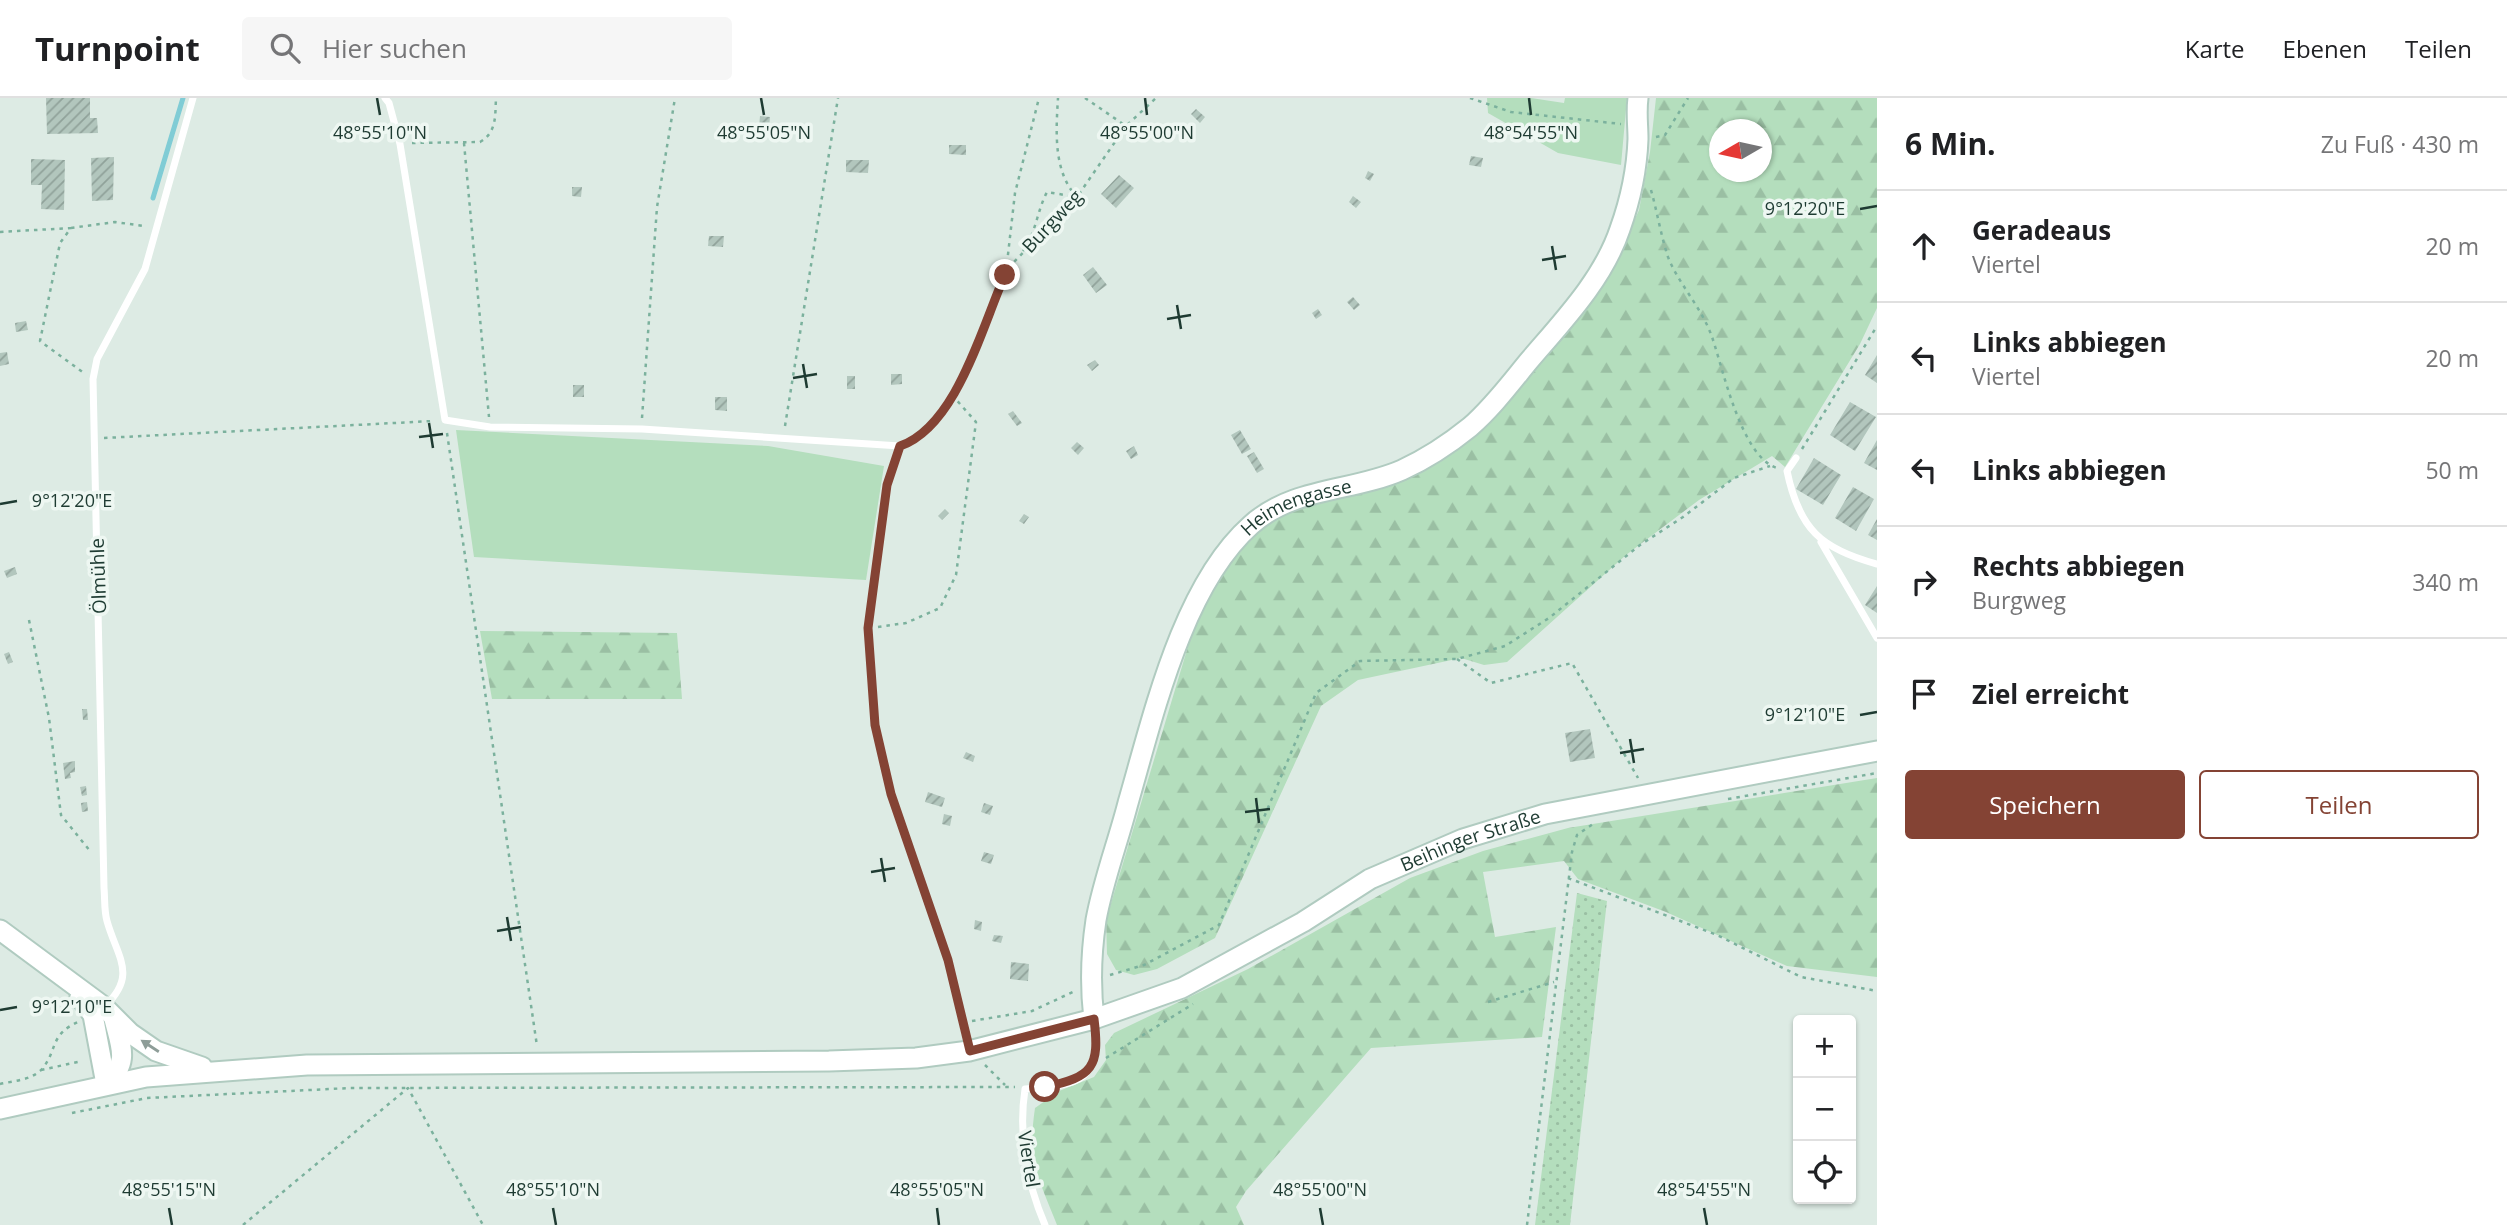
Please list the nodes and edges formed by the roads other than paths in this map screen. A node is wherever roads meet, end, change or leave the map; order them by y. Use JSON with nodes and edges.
{"nodes":[{"id":1,"x":193,"y":98,"type":"edge"},
{"id":2,"x":385,"y":98,"type":"edge"},
{"id":3,"x":1638,"y":98,"type":"edge"},
{"id":4,"x":1796,"y":458,"type":"road end"},
{"id":5,"x":1821,"y":541,"type":"junction"},
{"id":6,"x":1877,"y":564,"type":"edge"},
{"id":7,"x":1877,"y":638,"type":"edge"},
{"id":8,"x":1877,"y":751,"type":"edge"},
{"id":9,"x":0,"y":930,"type":"edge"},
{"id":10,"x":104,"y":1014,"type":"junction"},
{"id":11,"x":1094,"y":1019,"type":"junction"},
{"id":12,"x":970,"y":1051,"type":"junction"},
{"id":13,"x":213,"y":1070,"type":"junction"},
{"id":14,"x":106,"y":1084,"type":"junction"},
{"id":15,"x":0,"y":1109,"type":"edge"},
{"id":16,"x":1045,"y":1225,"type":"edge"}],
"edges":[{"from":1,"to":10,"type":"lane","name":"Ölmühle"},
{"from":2,"to":12,"type":"lane"},
{"from":3,"to":11,"type":"main road","name":"Heimengasse"},
{"from":4,"to":5,"type":"lane"},
{"from":5,"to":6,"type":"lane"},
{"from":5,"to":7,"type":"lane"},
{"from":8,"to":11,"type":"main road","name":"Beihinger Straße"},
{"from":9,"to":10,"type":"main road"},
{"from":13,"to":10,"type":"main road","one_way":true},
{"from":10,"to":14,"type":"main road"},
{"from":11,"to":12,"type":"main road","name":"Beihinger Straße"},
{"from":11,"to":16,"type":"lane","name":"Viertel"},
{"from":12,"to":13,"type":"main road","name":"Beihinger Straße"},
{"from":13,"to":14,"type":"main road","name":"Beihinger Straße"},
{"from":14,"to":15,"type":"main road","name":"Beihinger Straße"}]}
